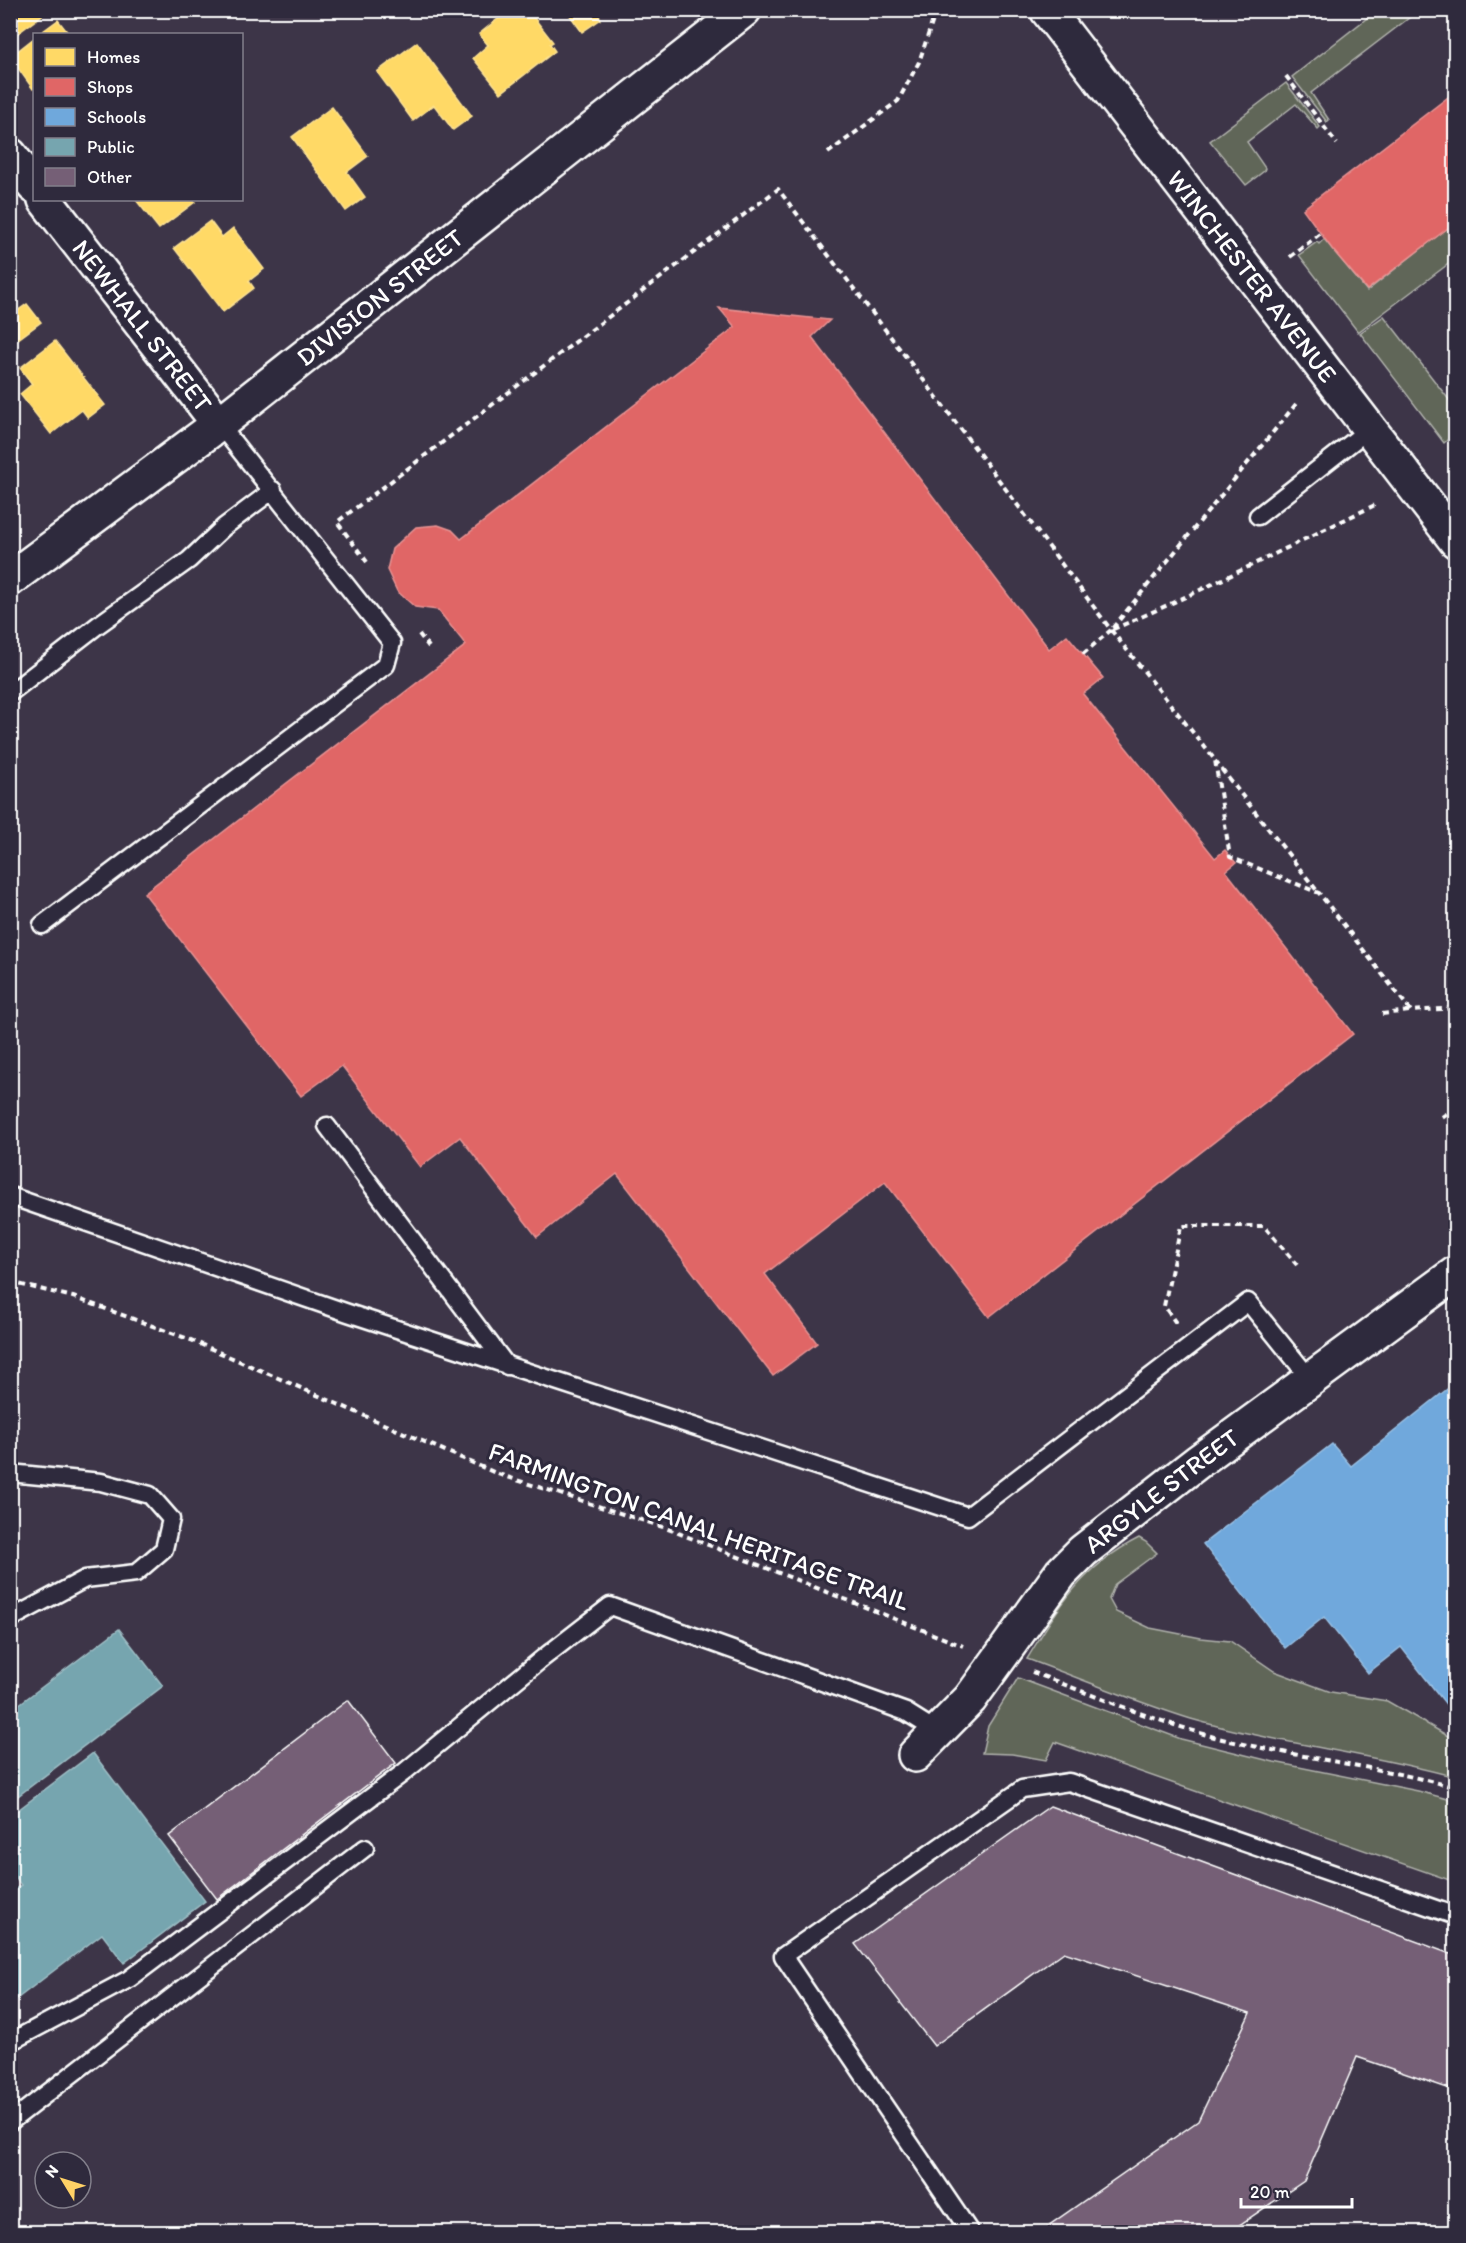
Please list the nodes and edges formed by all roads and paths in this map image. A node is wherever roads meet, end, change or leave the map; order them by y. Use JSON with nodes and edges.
{"nodes":[{"id":1,"x":744,"y":10,"type":"edge"},
{"id":2,"x":938,"y":10,"type":"edge"},
{"id":3,"x":1047,"y":10,"type":"edge"},
{"id":4,"x":1286,"y":76,"type":"dead end"},
{"id":5,"x":1337,"y":144,"type":"dead end"},
{"id":6,"x":828,"y":153,"type":"dead end"},
{"id":7,"x":10,"y":155,"type":"edge"},
{"id":8,"x":33,"y":185,"type":"edge"},
{"id":9,"x":46,"y":201,"type":"edge"},
{"id":10,"x":1321,"y":233,"type":"dead end"},
{"id":11,"x":1290,"y":258,"type":"dead end"},
{"id":12,"x":1296,"y":404,"type":"dead end"},
{"id":13,"x":219,"y":424,"type":"junction"},
{"id":14,"x":1369,"y":429,"type":"junction"},
{"id":15,"x":273,"y":490,"type":"junction"},
{"id":16,"x":1375,"y":505,"type":"dead end"},
{"id":17,"x":1258,"y":516,"type":"dead end"},
{"id":18,"x":1455,"y":541,"type":"edge"},
{"id":19,"x":373,"y":570,"type":"dead end"},
{"id":20,"x":10,"y":579,"type":"edge"},
{"id":21,"x":415,"y":628,"type":"dead end"},
{"id":22,"x":1111,"y":630,"type":"junction"},
{"id":23,"x":429,"y":648,"type":"dead end"},
{"id":24,"x":1083,"y":654,"type":"dead end"},
{"id":25,"x":10,"y":693,"type":"edge"},
{"id":26,"x":1215,"y":760,"type":"junction"},
{"id":27,"x":1319,"y":893,"type":"junction"},
{"id":28,"x":42,"y":925,"type":"dead end"},
{"id":29,"x":1455,"y":1008,"type":"edge"},
{"id":30,"x":1411,"y":1011,"type":"junction"},
{"id":31,"x":1382,"y":1014,"type":"dead end"},
{"id":32,"x":1455,"y":1107,"type":"edge"},
{"id":33,"x":1442,"y":1117,"type":"dead end"},
{"id":34,"x":327,"y":1126,"type":"dead end"},
{"id":35,"x":10,"y":1196,"type":"edge"},
{"id":36,"x":1297,"y":1264,"type":"dead end"},
{"id":37,"x":1455,"y":1273,"type":"edge"},
{"id":38,"x":10,"y":1282,"type":"edge"},
{"id":39,"x":1192,"y":1345,"type":"junction"},
{"id":40,"x":507,"y":1366,"type":"junction"},
{"id":41,"x":1311,"y":1380,"type":"junction"},
{"id":42,"x":10,"y":1473,"type":"edge"},
{"id":43,"x":10,"y":1619,"type":"edge"},
{"id":44,"x":999,"y":1660,"type":"junction"},
{"id":45,"x":938,"y":1732,"type":"junction"},
{"id":46,"x":915,"y":1755,"type":"dead end"},
{"id":47,"x":1455,"y":1788,"type":"edge"},
{"id":48,"x":365,"y":1848,"type":"dead end"},
{"id":49,"x":1455,"y":1916,"type":"edge"},
{"id":50,"x":10,"y":2043,"type":"edge"},
{"id":51,"x":10,"y":2122,"type":"edge"},
{"id":52,"x":970,"y":2232,"type":"edge"}],
"edges":[{"from":1,"to":13,"type":"street","name":"DIVISION STREET"},
{"from":2,"to":6,"type":"path"},
{"from":3,"to":14,"type":"street","name":"WINCHESTER AVENUE"},
{"from":4,"to":5,"type":"path"},
{"from":7,"to":8,"type":"street"},
{"from":9,"to":13,"type":"street","name":"NEWHALL STREET"},
{"from":10,"to":11,"type":"path"},
{"from":12,"to":22,"type":"path"},
{"from":13,"to":15,"type":"lane"},
{"from":13,"to":20,"type":"street","name":"DIVISION STREET"},
{"from":14,"to":17,"type":"lane"},
{"from":14,"to":18,"type":"street","name":"WINCHESTER AVENUE"},
{"from":15,"to":25,"type":"lane"},
{"from":15,"to":28,"type":"lane"},
{"from":16,"to":22,"type":"path"},
{"from":19,"to":22,"type":"path"},
{"from":21,"to":23,"type":"path"},
{"from":22,"to":24,"type":"path"},
{"from":22,"to":26,"type":"path"},
{"from":26,"to":27,"type":"path"},
{"from":26,"to":27,"type":"path"},
{"from":27,"to":30,"type":"path"},
{"from":29,"to":30,"type":"path"},
{"from":30,"to":31,"type":"path"},
{"from":32,"to":33,"type":"path"},
{"from":34,"to":40,"type":"lane"},
{"from":35,"to":40,"type":"lane"},
{"from":36,"to":39,"type":"path"},
{"from":37,"to":41,"type":"street","name":"ARGYLE STREET"},
{"from":38,"to":44,"type":"path","name":"FARMINGTON CANAL HERITAGE TRAIL"},
{"from":39,"to":40,"type":"lane"},
{"from":39,"to":41,"type":"lane"},
{"from":41,"to":44,"type":"street","name":"ARGYLE STREET"},
{"from":42,"to":43,"type":"lane"},
{"from":44,"to":45,"type":"street","name":"ARGYLE STREET"},
{"from":44,"to":47,"type":"path","name":"FARMINGTON CANAL HERITAGE TRAIL"},
{"from":45,"to":46,"type":"street","name":"ARGYLE STREET"},
{"from":45,"to":50,"type":"lane"},
{"from":48,"to":51,"type":"lane"},
{"from":49,"to":52,"type":"lane"}]}
